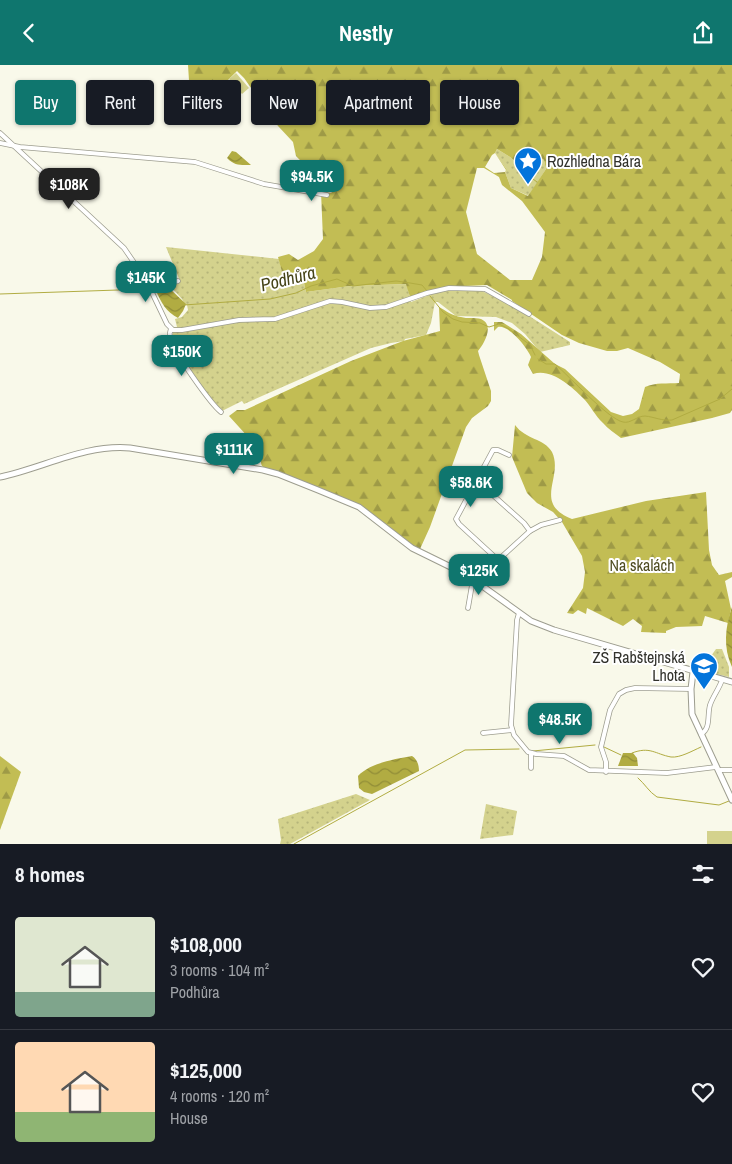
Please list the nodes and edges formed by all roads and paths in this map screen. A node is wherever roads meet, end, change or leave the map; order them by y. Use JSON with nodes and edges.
{"nodes":[{"id":1,"x":0,"y":133,"type":"edge"},
{"id":2,"x":0,"y":143,"type":"edge"},
{"id":3,"x":13,"y":146,"type":"junction"},
{"id":4,"x":327,"y":195,"type":"dead end"},
{"id":5,"x":178,"y":281,"type":"dead end"},
{"id":6,"x":150,"y":289,"type":"junction"},
{"id":7,"x":529,"y":314,"type":"dead end"},
{"id":8,"x":171,"y":329,"type":"junction"},
{"id":9,"x":221,"y":412,"type":"dead end"},
{"id":10,"x":509,"y":455,"type":"dead end"},
{"id":11,"x":0,"y":477,"type":"edge"},
{"id":12,"x":476,"y":480,"type":"junction"},
{"id":13,"x":560,"y":520,"type":"dead end"},
{"id":14,"x":530,"y":531,"type":"junction"},
{"id":15,"x":497,"y":559,"type":"junction"},
{"id":16,"x":474,"y":580,"type":"junction"},
{"id":17,"x":468,"y":607,"type":"dead end"},
{"id":18,"x":519,"y":613,"type":"junction"},
{"id":19,"x":693,"y":672,"type":"junction"},
{"id":20,"x":722,"y":680,"type":"junction"},
{"id":21,"x":732,"y":682,"type":"edge"},
{"id":22,"x":691,"y":689,"type":"junction"},
{"id":23,"x":512,"y":730,"type":"junction"},
{"id":24,"x":484,"y":733,"type":"dead end"},
{"id":25,"x":701,"y":734,"type":"junction"},
{"id":26,"x":531,"y":753,"type":"junction"},
{"id":27,"x":532,"y":768,"type":"dead end"},
{"id":28,"x":717,"y":769,"type":"junction"},
{"id":29,"x":732,"y":770,"type":"edge"},
{"id":30,"x":606,"y":771,"type":"junction"},
{"id":31,"x":731,"y":799,"type":"edge"}],
"edges":[{"from":1,"to":3,"type":"street"},
{"from":2,"to":3,"type":"street"},
{"from":3,"to":4,"type":"street"},
{"from":3,"to":6,"type":"street"},
{"from":5,"to":6,"type":"street"},
{"from":6,"to":8,"type":"street"},
{"from":7,"to":8,"type":"street"},
{"from":8,"to":9,"type":"street"},
{"from":10,"to":12,"type":"street"},
{"from":11,"to":16,"type":"main road"},
{"from":12,"to":14,"type":"street"},
{"from":12,"to":15,"type":"street"},
{"from":13,"to":14,"type":"street"},
{"from":14,"to":15,"type":"street"},
{"from":15,"to":16,"type":"street"},
{"from":16,"to":17,"type":"street"},
{"from":16,"to":18,"type":"main road"},
{"from":18,"to":19,"type":"main road"},
{"from":18,"to":23,"type":"street"},
{"from":19,"to":20,"type":"main road"},
{"from":19,"to":22,"type":"main road"},
{"from":20,"to":21,"type":"main road"},
{"from":20,"to":25,"type":"street"},
{"from":22,"to":25,"type":"main road"},
{"from":22,"to":30,"type":"street"},
{"from":23,"to":24,"type":"street"},
{"from":23,"to":26,"type":"street"},
{"from":25,"to":28,"type":"main road"},
{"from":26,"to":27,"type":"street"},
{"from":26,"to":30,"type":"street"},
{"from":28,"to":29,"type":"street"},
{"from":28,"to":30,"type":"street"},
{"from":28,"to":31,"type":"main road"}]}
